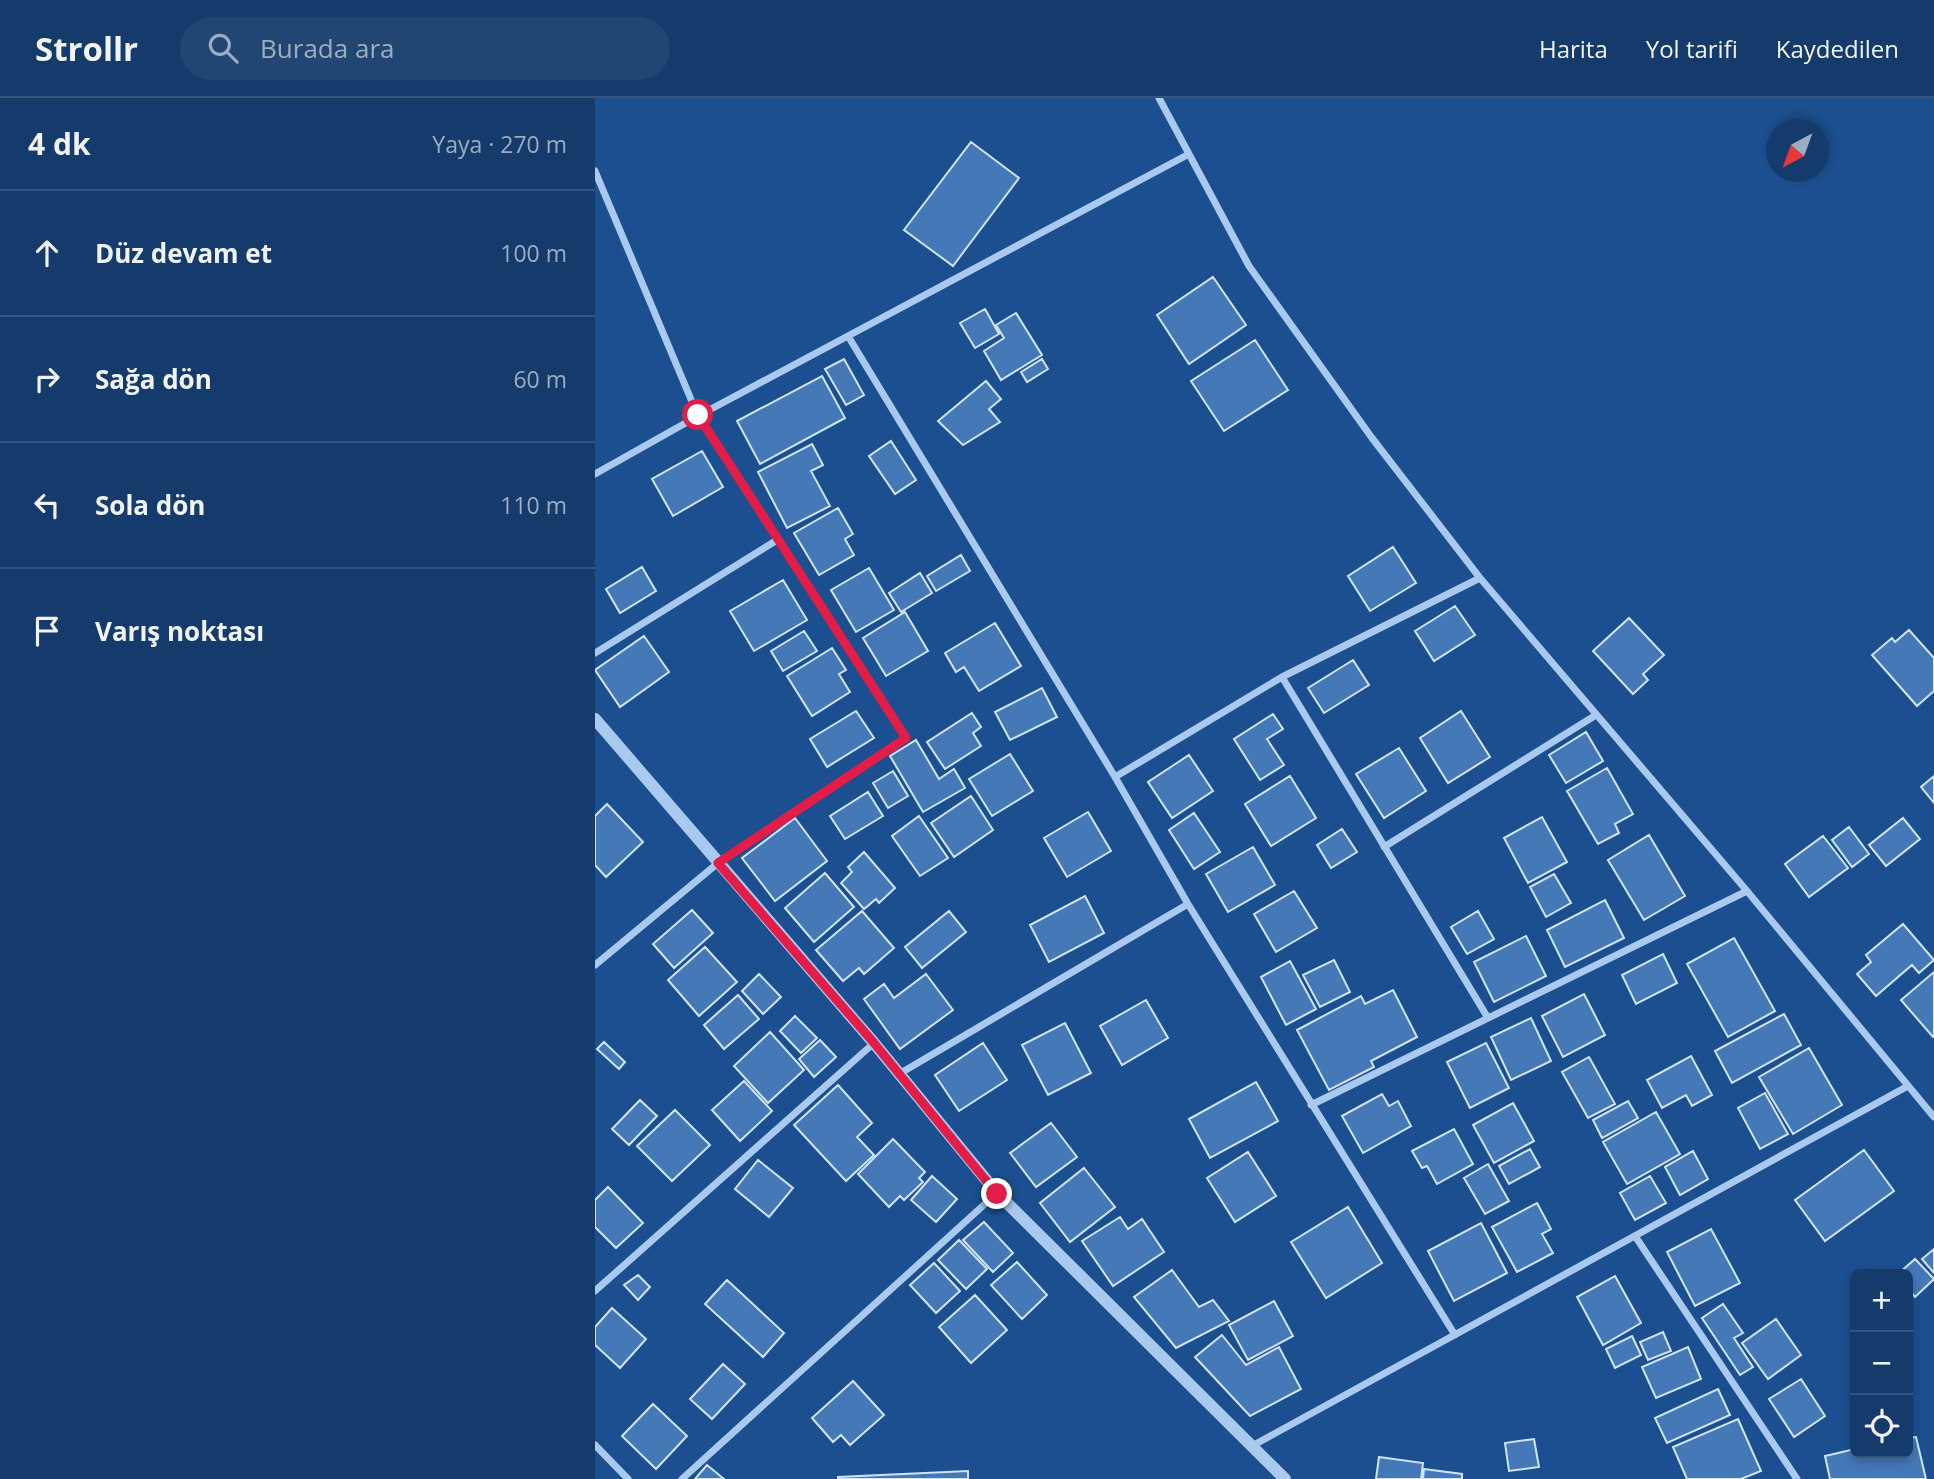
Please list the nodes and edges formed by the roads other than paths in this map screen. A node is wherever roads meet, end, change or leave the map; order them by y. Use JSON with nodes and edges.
{"nodes":[{"id":1,"x":1159,"y":98,"type":"edge"},
{"id":2,"x":1189,"y":154,"type":"junction"},
{"id":3,"x":595,"y":171,"type":"edge"},
{"id":4,"x":848,"y":335,"type":"junction"},
{"id":5,"x":698,"y":415,"type":"junction"},
{"id":6,"x":595,"y":474,"type":"edge"},
{"id":7,"x":777,"y":540,"type":"junction"},
{"id":8,"x":1479,"y":578,"type":"junction"},
{"id":9,"x":595,"y":653,"type":"edge"},
{"id":10,"x":1282,"y":677,"type":"junction"},
{"id":11,"x":1596,"y":715,"type":"junction"},
{"id":12,"x":595,"y":719,"type":"edge"},
{"id":13,"x":1115,"y":777,"type":"junction"},
{"id":14,"x":1384,"y":846,"type":"junction"},
{"id":15,"x":718,"y":863,"type":"junction"},
{"id":16,"x":1747,"y":891,"type":"junction"},
{"id":17,"x":1188,"y":904,"type":"junction"},
{"id":18,"x":595,"y":965,"type":"edge"},
{"id":19,"x":1488,"y":1018,"type":"junction"},
{"id":20,"x":874,"y":1043,"type":"junction"},
{"id":21,"x":899,"y":1074,"type":"junction"},
{"id":22,"x":1908,"y":1086,"type":"junction"},
{"id":23,"x":1311,"y":1105,"type":"junction"},
{"id":24,"x":1934,"y":1117,"type":"edge"},
{"id":25,"x":997,"y":1194,"type":"junction"},
{"id":26,"x":1635,"y":1236,"type":"junction"},
{"id":27,"x":595,"y":1291,"type":"edge"},
{"id":28,"x":1455,"y":1335,"type":"junction"},
{"id":29,"x":595,"y":1446,"type":"edge"},
{"id":30,"x":1252,"y":1446,"type":"junction"},
{"id":31,"x":628,"y":1479,"type":"edge"},
{"id":32,"x":682,"y":1479,"type":"edge"},
{"id":33,"x":1285,"y":1479,"type":"edge"},
{"id":34,"x":1797,"y":1479,"type":"edge"}],
"edges":[{"from":1,"to":2,"type":"street"},
{"from":2,"to":4,"type":"street"},
{"from":2,"to":8,"type":"street"},
{"from":3,"to":5,"type":"street"},
{"from":4,"to":5,"type":"street"},
{"from":4,"to":13,"type":"street"},
{"from":5,"to":6,"type":"street"},
{"from":5,"to":7,"type":"street"},
{"from":7,"to":9,"type":"street"},
{"from":7,"to":15,"type":"street"},
{"from":8,"to":10,"type":"street"},
{"from":8,"to":11,"type":"street"},
{"from":10,"to":13,"type":"street"},
{"from":10,"to":14,"type":"street"},
{"from":11,"to":14,"type":"street"},
{"from":11,"to":16,"type":"street"},
{"from":12,"to":15,"type":"street"},
{"from":13,"to":17,"type":"street"},
{"from":14,"to":19,"type":"street"},
{"from":15,"to":18,"type":"street"},
{"from":15,"to":20,"type":"street"},
{"from":16,"to":19,"type":"street"},
{"from":16,"to":22,"type":"street"},
{"from":17,"to":21,"type":"street"},
{"from":17,"to":23,"type":"street"},
{"from":19,"to":23,"type":"street"},
{"from":20,"to":21,"type":"street"},
{"from":20,"to":27,"type":"street"},
{"from":21,"to":25,"type":"street"},
{"from":22,"to":24,"type":"street"},
{"from":22,"to":26,"type":"street"},
{"from":23,"to":28,"type":"street"},
{"from":25,"to":30,"type":"street"},
{"from":25,"to":32,"type":"street"},
{"from":26,"to":28,"type":"street"},
{"from":26,"to":34,"type":"street"},
{"from":28,"to":30,"type":"street"},
{"from":29,"to":31,"type":"street"},
{"from":30,"to":33,"type":"street"}]}
